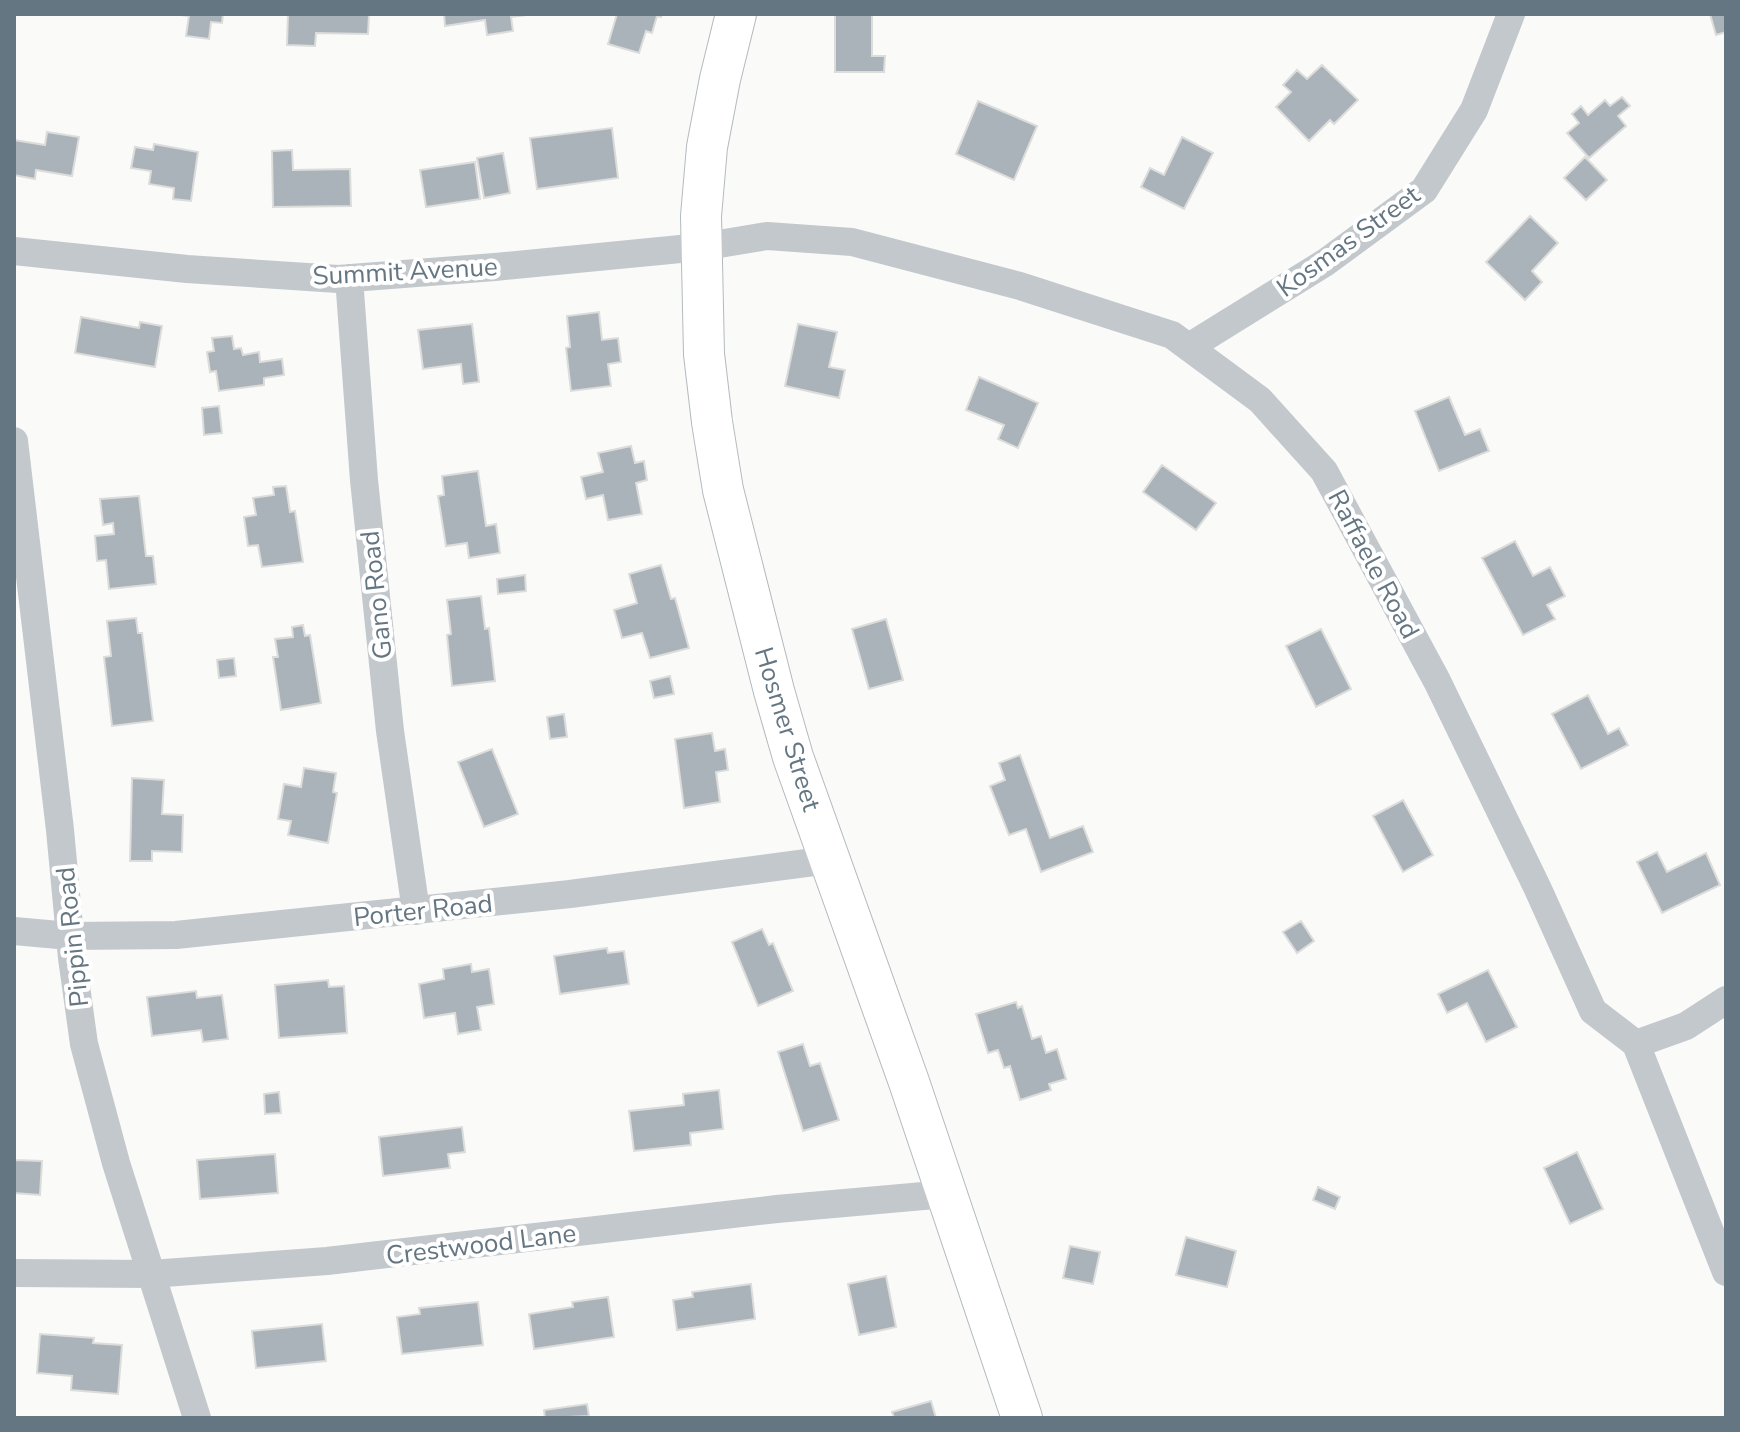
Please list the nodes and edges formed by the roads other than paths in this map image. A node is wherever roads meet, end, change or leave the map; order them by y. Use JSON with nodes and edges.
{"nodes":[{"id":1,"x":736,"y":14,"type":"edge"},
{"id":2,"x":1511,"y":14,"type":"edge"},
{"id":3,"x":701,"y":247,"type":"junction"},
{"id":4,"x":14,"y":251,"type":"edge"},
{"id":5,"x":349,"y":278,"type":"junction"},
{"id":6,"x":1189,"y":347,"type":"junction"},
{"id":7,"x":14,"y":441,"type":"edge"},
{"id":8,"x":23,"y":591,"type":"edge"},
{"id":9,"x":829,"y":860,"type":"junction"},
{"id":10,"x":416,"y":911,"type":"junction"},
{"id":11,"x":14,"y":931,"type":"edge"},
{"id":12,"x":70,"y":936,"type":"junction"},
{"id":13,"x":1726,"y":1000,"type":"edge"},
{"id":14,"x":1636,"y":1044,"type":"junction"},
{"id":15,"x":946,"y":1194,"type":"junction"},
{"id":16,"x":1726,"y":1272,"type":"edge"},
{"id":17,"x":14,"y":1273,"type":"edge"},
{"id":18,"x":151,"y":1274,"type":"junction"},
{"id":19,"x":197,"y":1418,"type":"edge"},
{"id":20,"x":1022,"y":1418,"type":"edge"}],
"edges":[{"from":1,"to":3,"type":"street","name":"Hosmer Street"},
{"from":2,"to":6,"type":"street","name":"Kosmas Street"},
{"from":3,"to":5,"type":"street","name":"Summit Avenue"},
{"from":3,"to":6,"type":"street","name":"Raffaele Road"},
{"from":3,"to":9,"type":"street","name":"Hosmer Street"},
{"from":4,"to":5,"type":"street","name":"Summit Avenue"},
{"from":5,"to":10,"type":"street","name":"Gano Road"},
{"from":6,"to":14,"type":"street","name":"Raffaele Road"},
{"from":7,"to":8,"type":"street","name":"Pippin Road"},
{"from":8,"to":12,"type":"street","name":"Pippin Road"},
{"from":9,"to":10,"type":"street","name":"Porter Road"},
{"from":9,"to":15,"type":"street","name":"Hosmer Street"},
{"from":10,"to":12,"type":"street","name":"Porter Road"},
{"from":11,"to":12,"type":"street","name":"Porter Road"},
{"from":12,"to":18,"type":"street","name":"Pippin Road"},
{"from":13,"to":14,"type":"street"},
{"from":14,"to":16,"type":"street"},
{"from":15,"to":18,"type":"street","name":"Crestwood Lane"},
{"from":15,"to":20,"type":"street","name":"Hosmer Street"},
{"from":17,"to":18,"type":"street","name":"Crestwood Lane"},
{"from":18,"to":19,"type":"street","name":"Pippin Road"}]}
